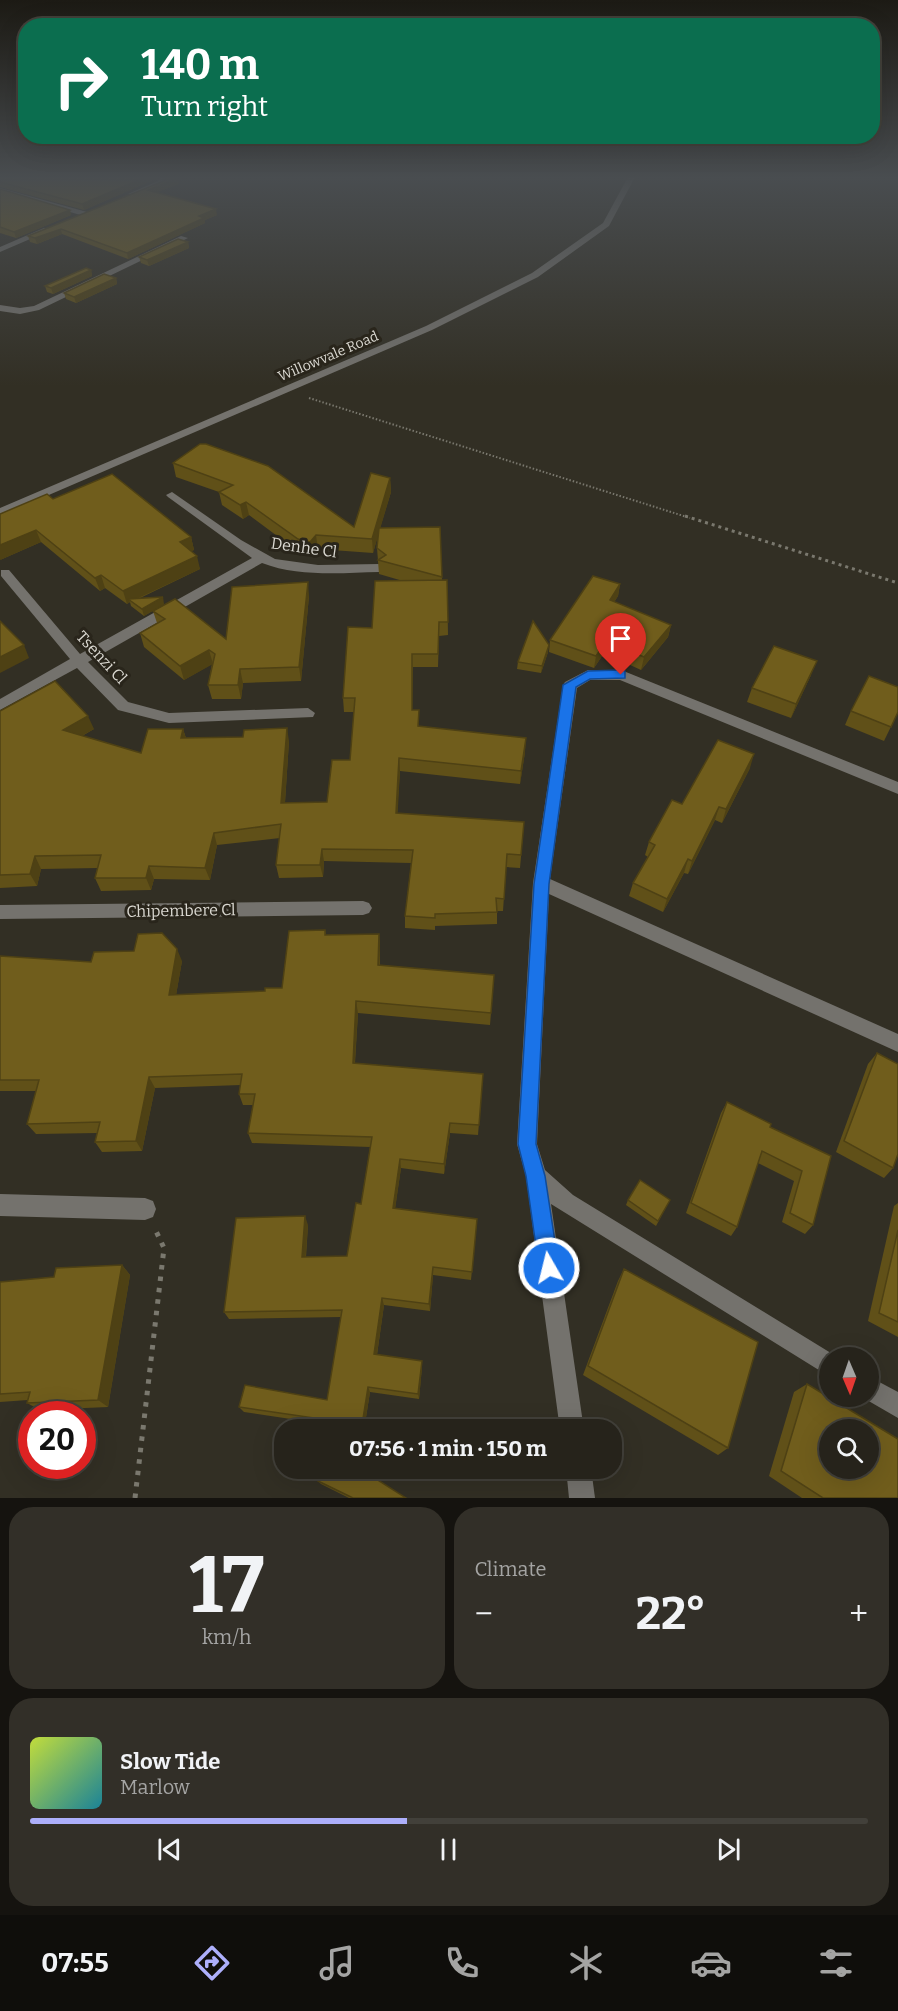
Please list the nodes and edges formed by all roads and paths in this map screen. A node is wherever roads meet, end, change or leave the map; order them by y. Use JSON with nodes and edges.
{"nodes":[{"id":1,"x":165,"y":247,"type":"edge"},
{"id":2,"x":574,"y":247,"type":"edge"},
{"id":3,"x":0,"y":309,"type":"edge"},
{"id":4,"x":285,"y":391,"type":"junction"},
{"id":5,"x":172,"y":495,"type":"dead end"},
{"id":6,"x":0,"y":512,"type":"edge"},
{"id":7,"x":261,"y":558,"type":"junction"},
{"id":8,"x":379,"y":568,"type":"edge"},
{"id":9,"x":5,"y":573,"type":"dead end"},
{"id":10,"x":898,"y":583,"type":"edge"},
{"id":11,"x":79,"y":662,"type":"junction"},
{"id":12,"x":0,"y":705,"type":"edge"},
{"id":13,"x":308,"y":713,"type":"dead end"},
{"id":14,"x":898,"y":788,"type":"edge"},
{"id":15,"x":542,"y":884,"type":"junction"},
{"id":16,"x":363,"y":908,"type":"dead end"},
{"id":17,"x":0,"y":912,"type":"edge"},
{"id":18,"x":898,"y":1043,"type":"edge"},
{"id":19,"x":536,"y":1176,"type":"junction"},
{"id":20,"x":0,"y":1205,"type":"edge"},
{"id":21,"x":145,"y":1209,"type":"joint"},
{"id":22,"x":819,"y":1357,"type":"edge"},
{"id":23,"x":879,"y":1395,"type":"edge"},
{"id":24,"x":898,"y":1406,"type":"edge"},
{"id":25,"x":570,"y":1419,"type":"edge"},
{"id":26,"x":579,"y":1479,"type":"edge"},
{"id":27,"x":135,"y":1498,"type":"edge"},
{"id":28,"x":582,"y":1498,"type":"edge"}],
"edges":[{"from":1,"to":3,"type":"street"},
{"from":2,"to":4,"type":"street","name":"Willowvale Road"},
{"from":4,"to":6,"type":"street","name":"Willowvale Road"},
{"from":4,"to":10,"type":"path"},
{"from":5,"to":7,"type":"street","name":"Denhe Cl"},
{"from":7,"to":8,"type":"street","name":"Denhe Cl"},
{"from":7,"to":11,"type":"street"},
{"from":9,"to":11,"type":"street","name":"Tsenzi Cl"},
{"from":11,"to":12,"type":"street"},
{"from":11,"to":13,"type":"street","name":"Tsenzi Cl"},
{"from":14,"to":15,"type":"street"},
{"from":15,"to":18,"type":"street"},
{"from":15,"to":19,"type":"street"},
{"from":16,"to":17,"type":"street","name":"Chipembere Cl"},
{"from":19,"to":22,"type":"street"},
{"from":19,"to":25,"type":"street"},
{"from":20,"to":21,"type":"street"},
{"from":21,"to":27,"type":"path"},
{"from":23,"to":24,"type":"street"},
{"from":26,"to":28,"type":"street"}]}
